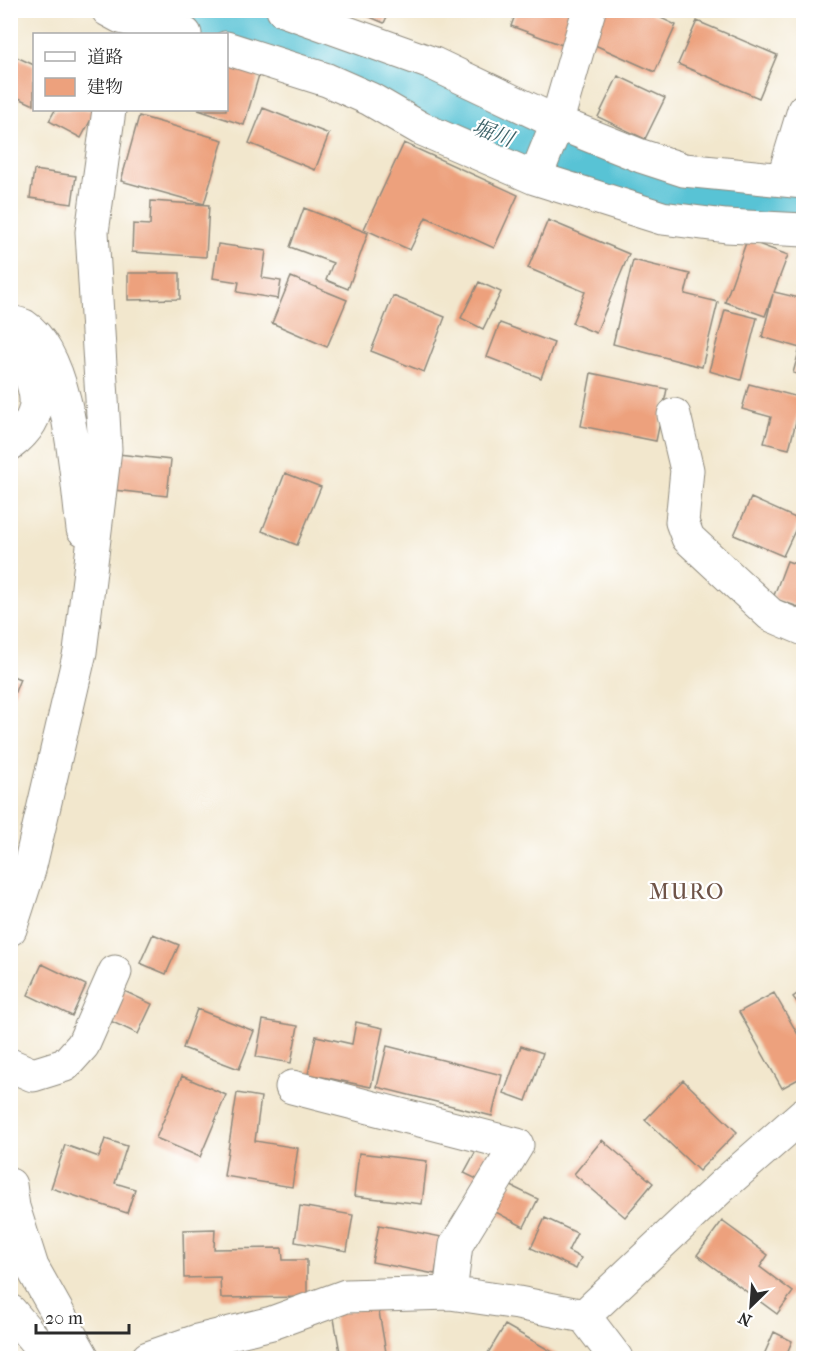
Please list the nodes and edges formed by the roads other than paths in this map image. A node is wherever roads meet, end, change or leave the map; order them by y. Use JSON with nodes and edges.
{"nodes":[{"id":1,"x":283,"y":10,"type":"edge"},
{"id":2,"x":589,"y":10,"type":"edge"},
{"id":3,"x":116,"y":21,"type":"edge"},
{"id":4,"x":180,"y":33,"type":"edge"},
{"id":5,"x":228,"y":49,"type":"edge"},
{"id":6,"x":804,"y":110,"type":"edge"},
{"id":7,"x":109,"y":111,"type":"edge"},
{"id":8,"x":555,"y":126,"type":"junction"},
{"id":9,"x":537,"y":172,"type":"junction"},
{"id":10,"x":793,"y":181,"type":"edge"},
{"id":11,"x":804,"y":230,"type":"edge"},
{"id":12,"x":14,"y":329,"type":"edge"},
{"id":13,"x":674,"y":415,"type":"dead end"},
{"id":14,"x":10,"y":444,"type":"edge"},
{"id":15,"x":89,"y":576,"type":"junction"},
{"id":16,"x":804,"y":629,"type":"edge"},
{"id":17,"x":10,"y":929,"type":"edge"},
{"id":18,"x":115,"y":972,"type":"dead end"},
{"id":19,"x":10,"y":1065,"type":"edge"},
{"id":20,"x":292,"y":1087,"type":"dead end"},
{"id":21,"x":804,"y":1114,"type":"edge"},
{"id":22,"x":10,"y":1185,"type":"edge"},
{"id":23,"x":450,"y":1293,"type":"junction"},
{"id":24,"x":10,"y":1311,"type":"edge"},
{"id":25,"x":584,"y":1316,"type":"junction"},
{"id":26,"x":50,"y":1359,"type":"edge"},
{"id":27,"x":83,"y":1359,"type":"edge"},
{"id":28,"x":148,"y":1359,"type":"edge"},
{"id":29,"x":616,"y":1359,"type":"edge"}],
"edges":[{"from":1,"to":8,"type":"street"},
{"from":2,"to":8,"type":"street"},
{"from":3,"to":4,"type":"street"},
{"from":5,"to":9,"type":"street"},
{"from":6,"to":10,"type":"street"},
{"from":7,"to":15,"type":"street"},
{"from":8,"to":9,"type":"street"},
{"from":8,"to":10,"type":"street"},
{"from":9,"to":11,"type":"street"},
{"from":12,"to":14,"type":"street"},
{"from":12,"to":15,"type":"street"},
{"from":13,"to":16,"type":"street"},
{"from":15,"to":17,"type":"street"},
{"from":18,"to":19,"type":"street"},
{"from":20,"to":23,"type":"street"},
{"from":21,"to":25,"type":"street"},
{"from":22,"to":27,"type":"street"},
{"from":23,"to":25,"type":"street"},
{"from":23,"to":28,"type":"street"},
{"from":24,"to":26,"type":"street"},
{"from":25,"to":29,"type":"street"}]}
